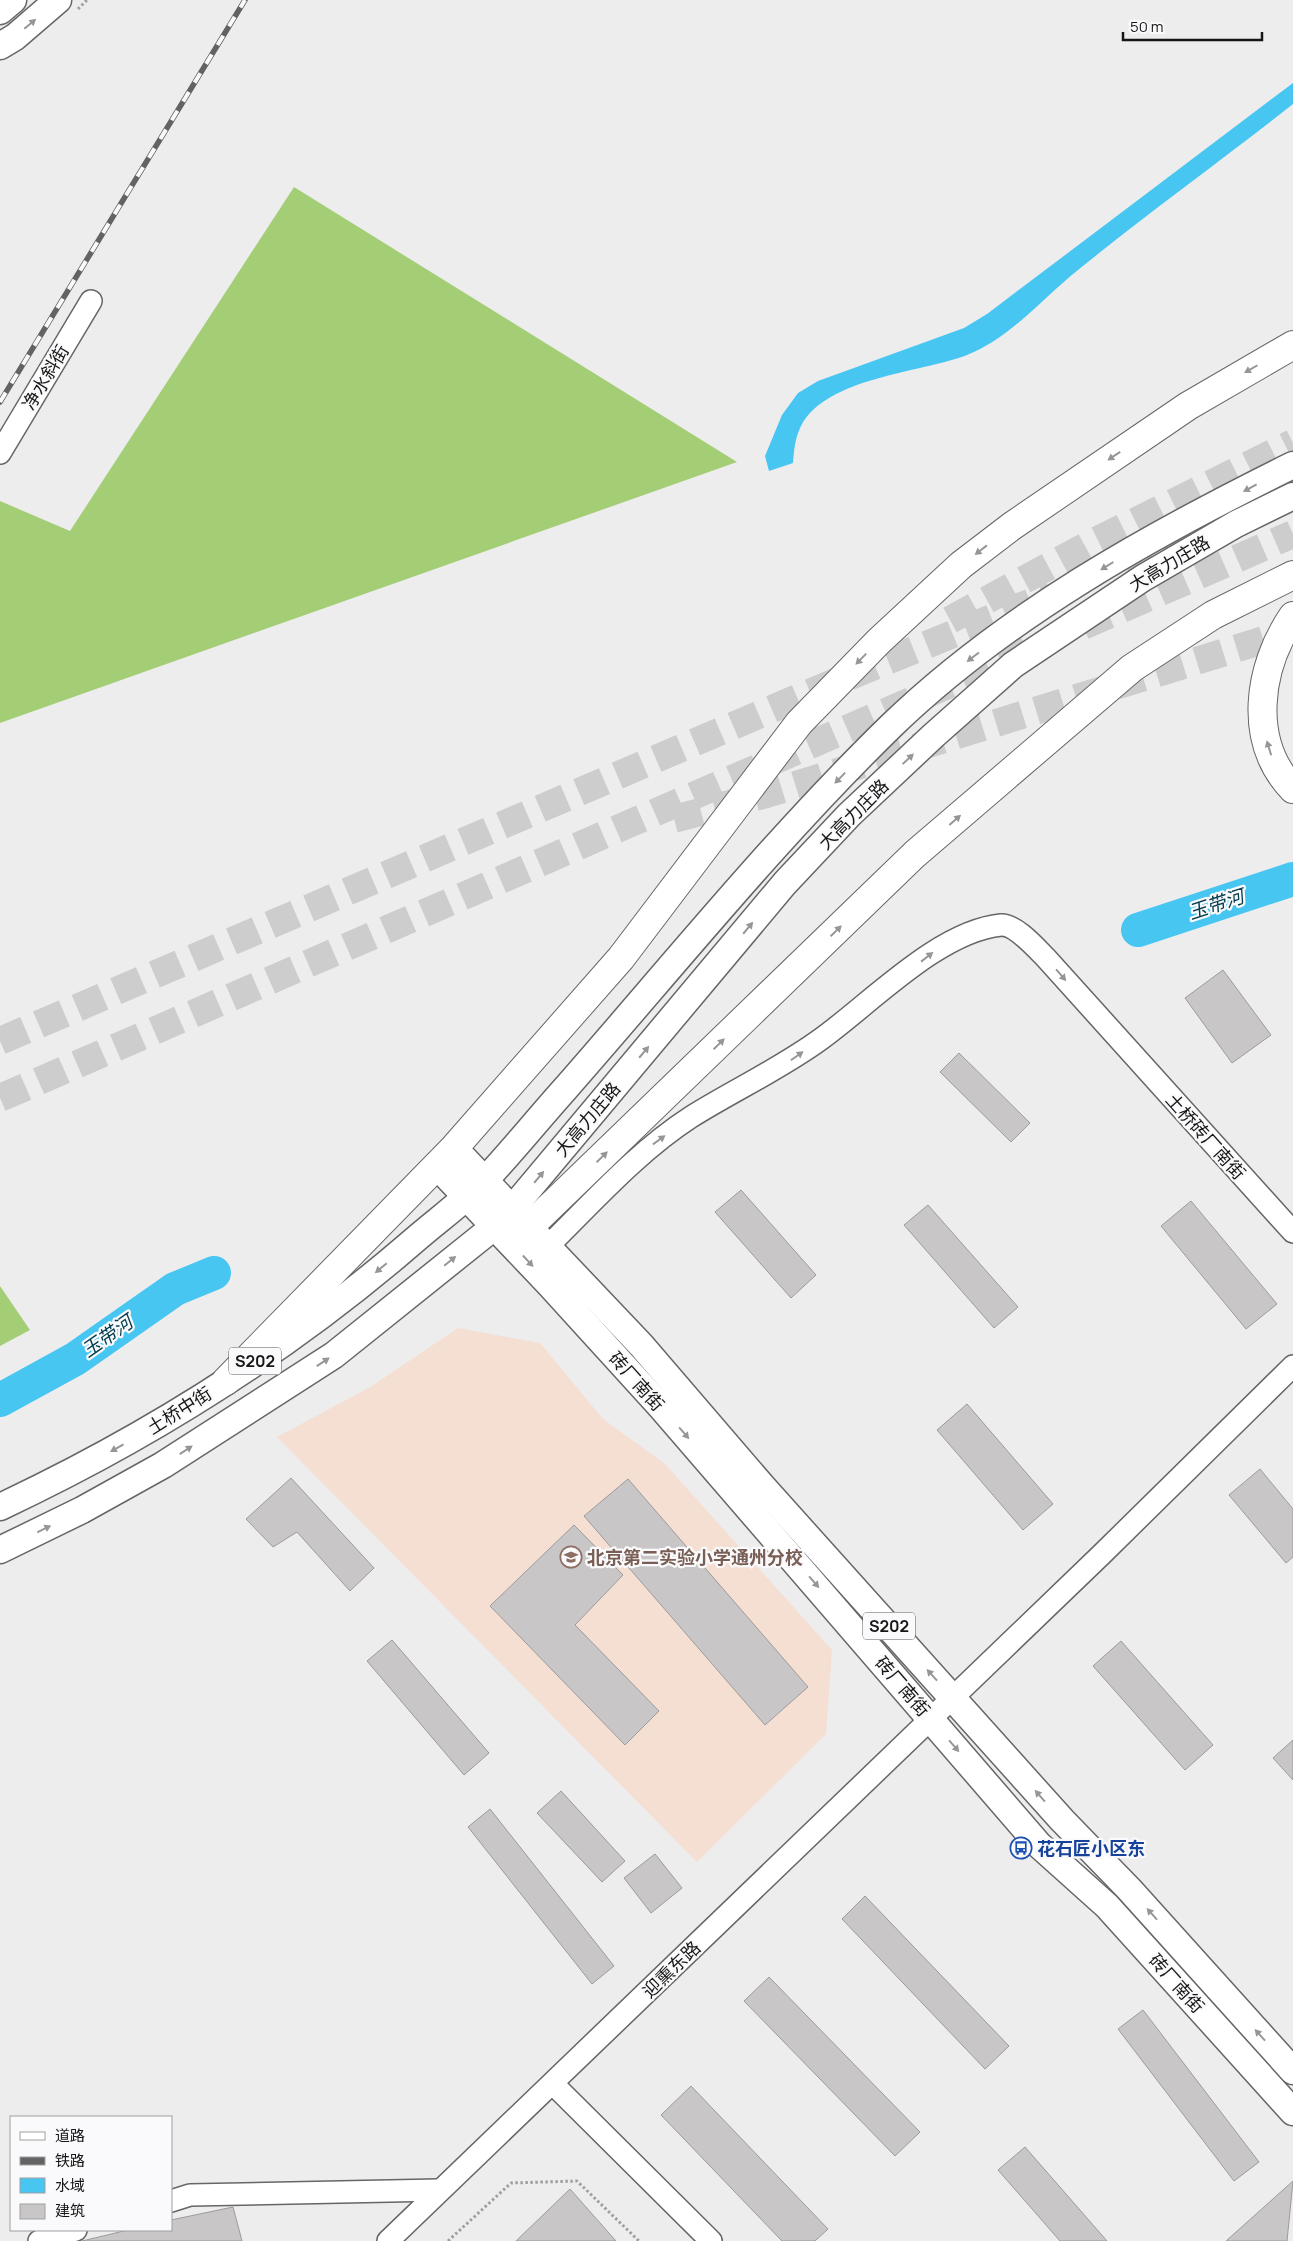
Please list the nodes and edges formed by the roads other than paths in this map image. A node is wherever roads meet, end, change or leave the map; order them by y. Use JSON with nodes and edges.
{"nodes":[{"id":1,"x":12,"y":0,"type":"edge"},
{"id":2,"x":58,"y":0,"type":"edge"},
{"id":3,"x":0,"y":11,"type":"edge"},
{"id":4,"x":0,"y":46,"type":"edge"},
{"id":5,"x":91,"y":301,"type":"dead end"},
{"id":6,"x":1293,"y":344,"type":"edge"},
{"id":7,"x":0,"y":453,"type":"edge"},
{"id":8,"x":1293,"y":465,"type":"edge"},
{"id":9,"x":1293,"y":496,"type":"edge"},
{"id":10,"x":1293,"y":575,"type":"edge"},
{"id":11,"x":1293,"y":616,"type":"edge"},
{"id":12,"x":1293,"y":789,"type":"edge"},
{"id":13,"x":445,"y":1157,"type":"junction"},
{"id":14,"x":475,"y":1188,"type":"junction"},
{"id":15,"x":521,"y":1227,"type":"junction"},
{"id":16,"x":1293,"y":1232,"type":"edge"},
{"id":17,"x":1293,"y":1366,"type":"edge"},
{"id":18,"x":226,"y":1381,"type":"junction"},
{"id":19,"x":0,"y":1507,"type":"edge"},
{"id":20,"x":0,"y":1550,"type":"edge"},
{"id":21,"x":953,"y":1697,"type":"junction"},
{"id":22,"x":930,"y":1718,"type":"junction"},
{"id":23,"x":1293,"y":2072,"type":"edge"},
{"id":24,"x":553,"y":2084,"type":"junction"},
{"id":25,"x":1293,"y":2112,"type":"edge"},
{"id":26,"x":439,"y":2190,"type":"junction"},
{"id":27,"x":172,"y":2201,"type":"edge"},
{"id":28,"x":73,"y":2231,"type":"edge"},
{"id":29,"x":39,"y":2241,"type":"edge"},
{"id":30,"x":388,"y":2241,"type":"edge"},
{"id":31,"x":711,"y":2241,"type":"edge"}],
"edges":[{"from":1,"to":3,"type":"main road"},
{"from":4,"to":2,"type":"main road","one_way":true},
{"from":5,"to":7,"type":"street","name":"净水斜街"},
{"from":6,"to":13,"type":"highway","one_way":true},
{"from":8,"to":14,"type":"main road","name":"大高力庄路","one_way":true},
{"from":15,"to":9,"type":"main road","name":"大高力庄路","one_way":true},
{"from":15,"to":10,"type":"highway","one_way":true},
{"from":12,"to":11,"type":"highway","one_way":true},
{"from":13,"to":14,"type":"main road","name":"砖厂南街","number":"S202"},
{"from":13,"to":18,"type":"highway"},
{"from":14,"to":15,"type":"main road","name":"砖厂南街","number":"S202"},
{"from":14,"to":18,"type":"main road","name":"土桥中街","number":"S202","one_way":true},
{"from":15,"to":16,"type":"street","name":"土桥砖厂南街","one_way":true},
{"from":20,"to":15,"type":"main road","name":"大高力庄路","one_way":true},
{"from":21,"to":15,"type":"main road","name":"砖厂南街","number":"S202","one_way":true},
{"from":15,"to":22,"type":"main road","name":"砖厂南街","number":"S202","one_way":true},
{"from":17,"to":21,"type":"street","name":"迎熏东路"},
{"from":18,"to":19,"type":"main road","name":"土桥中街","number":"S202","one_way":true},
{"from":21,"to":22,"type":"street","name":"迎熏东路"},
{"from":23,"to":21,"type":"main road","name":"砖厂南街","number":"S202","one_way":true},
{"from":22,"to":24,"type":"street","name":"迎熏东路"},
{"from":22,"to":25,"type":"main road","name":"砖厂南街","number":"S202","one_way":true},
{"from":24,"to":26,"type":"street","name":"迎熏东路"},
{"from":24,"to":31,"type":"street"},
{"from":26,"to":27,"type":"street"},
{"from":26,"to":30,"type":"street","name":"迎熏东路"},
{"from":28,"to":29,"type":"street"}]}
